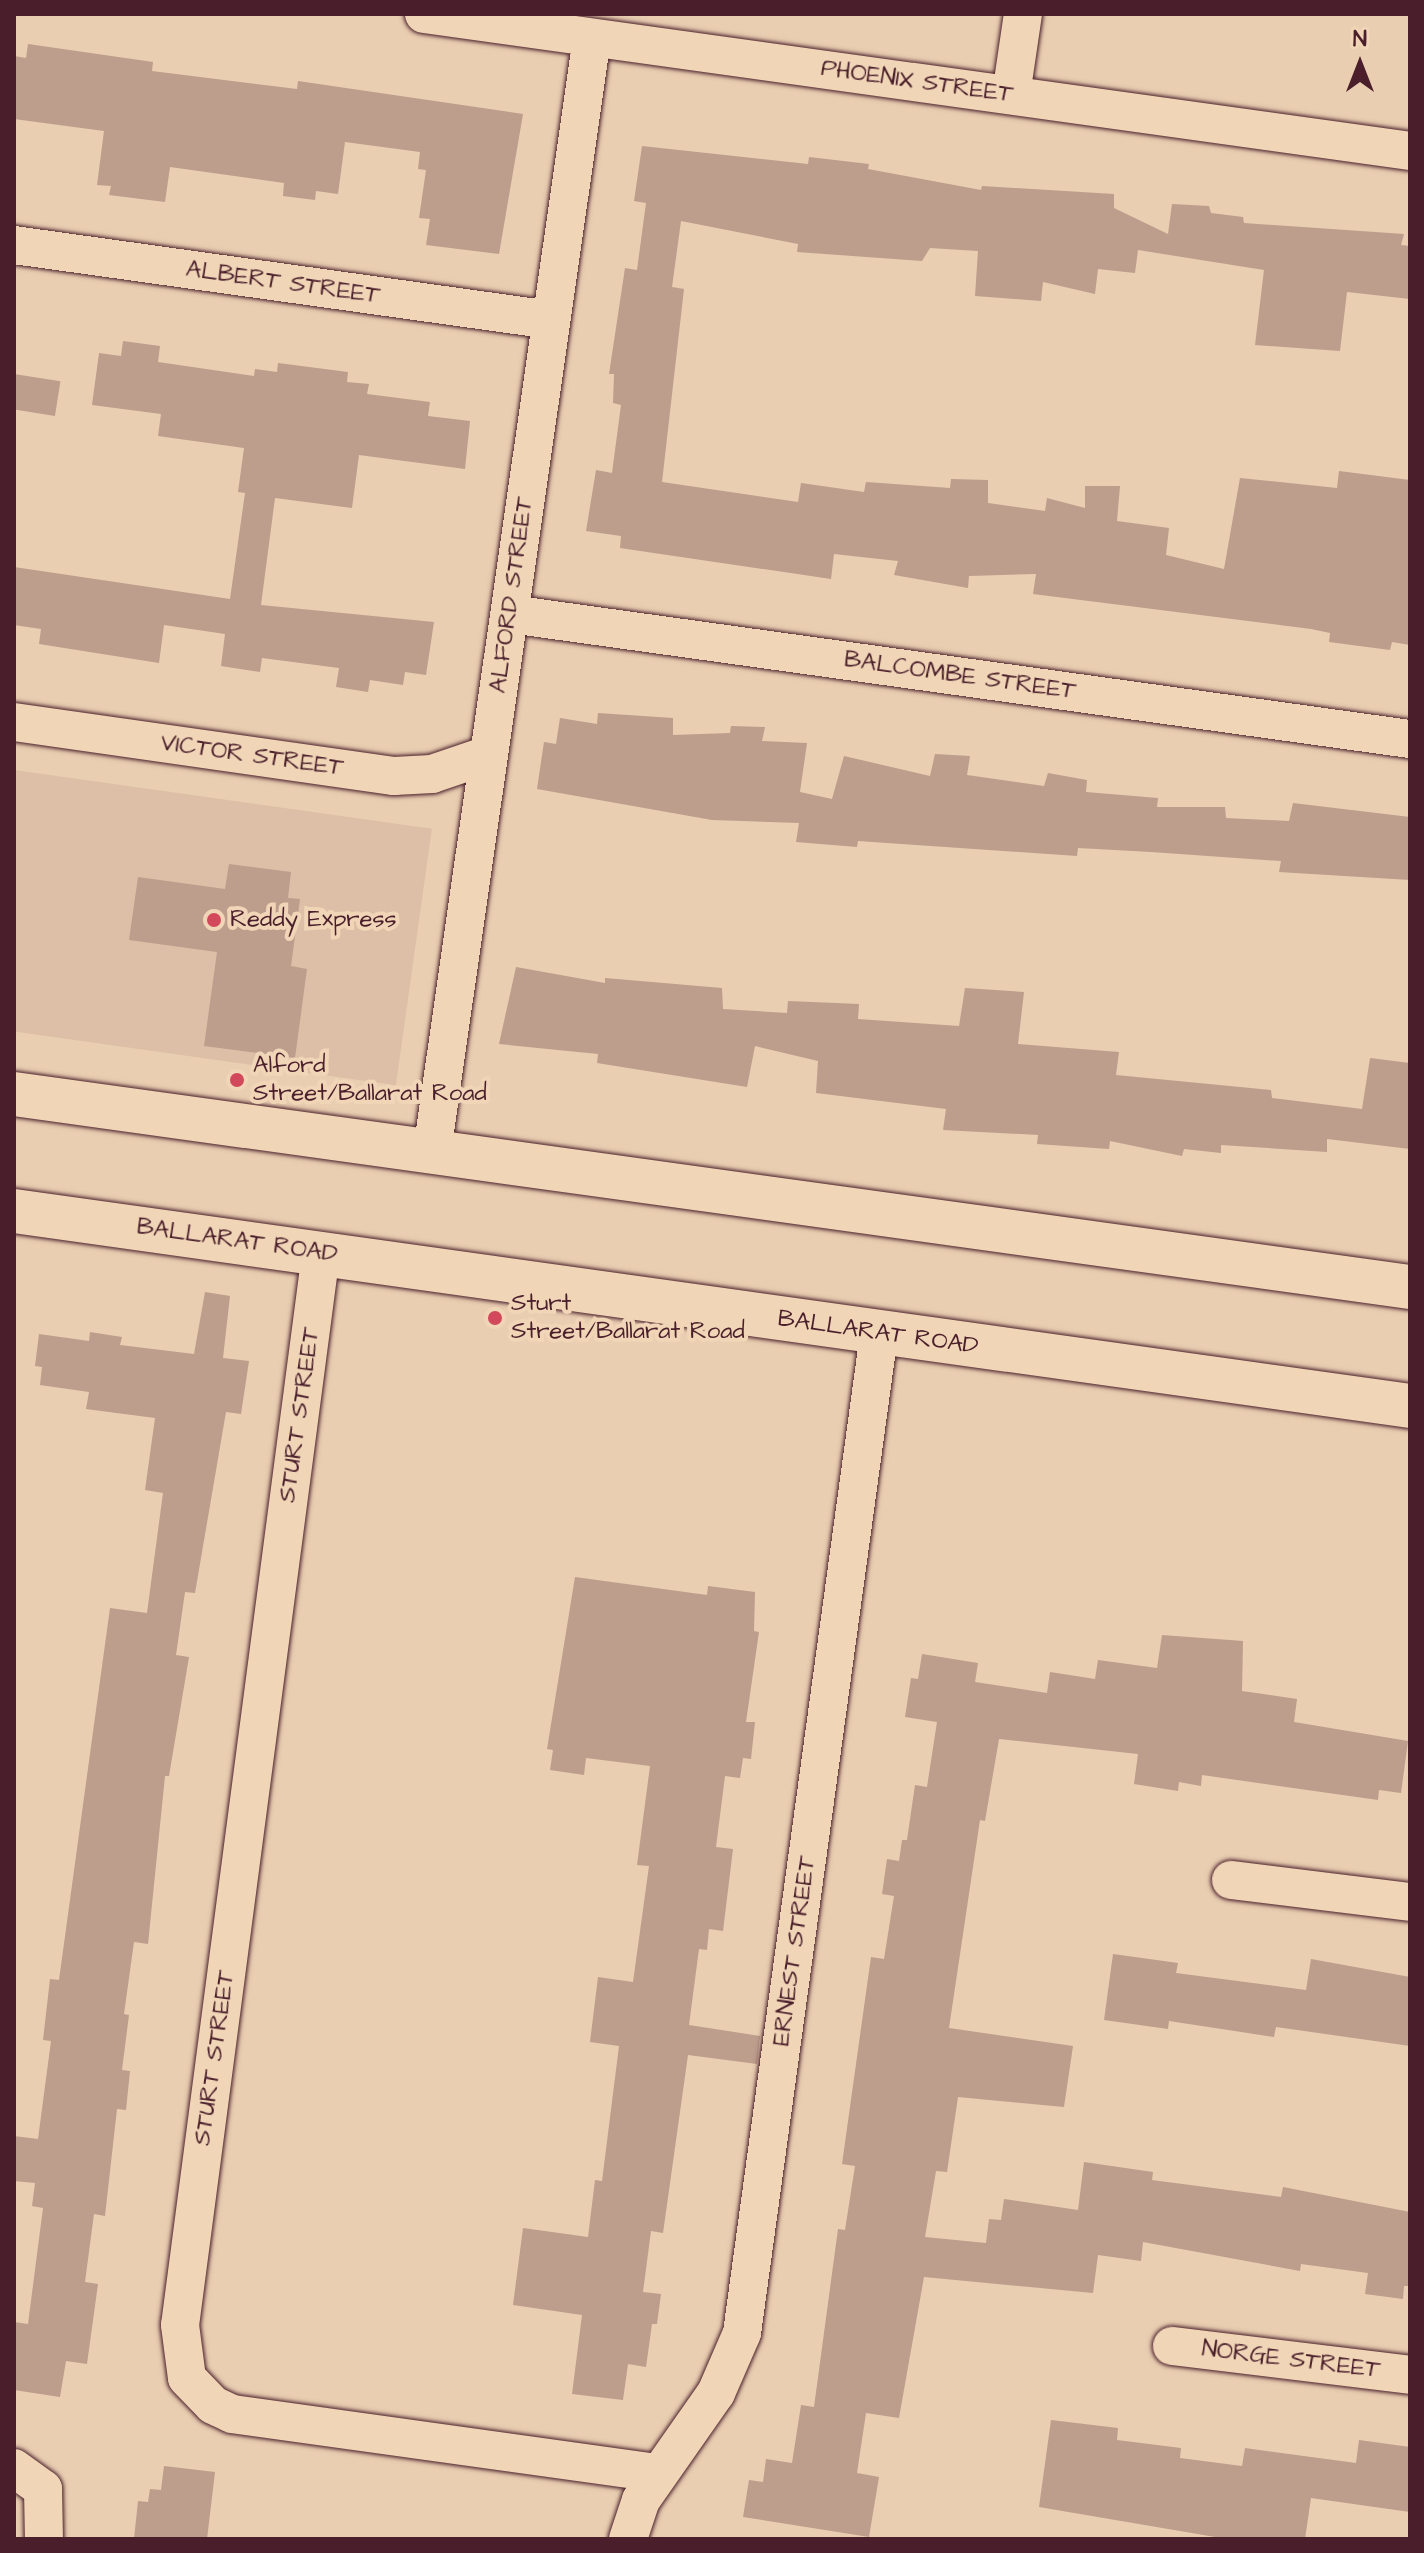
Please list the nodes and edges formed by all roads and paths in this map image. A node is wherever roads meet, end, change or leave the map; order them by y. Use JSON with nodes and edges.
{"nodes":[{"id":1,"x":424,"y":14,"type":"edge"},
{"id":2,"x":1023,"y":14,"type":"edge"},
{"id":3,"x":592,"y":38,"type":"junction"},
{"id":4,"x":1011,"y":95,"type":"junction"},
{"id":5,"x":1410,"y":151,"type":"edge"},
{"id":6,"x":14,"y":245,"type":"edge"},
{"id":7,"x":551,"y":320,"type":"junction"},
{"id":8,"x":510,"y":614,"type":"junction"},
{"id":9,"x":14,"y":722,"type":"edge"},
{"id":10,"x":1410,"y":739,"type":"edge"},
{"id":11,"x":488,"y":755,"type":"junction"},
{"id":12,"x":14,"y":1094,"type":"edge"},
{"id":13,"x":432,"y":1152,"type":"junction"},
{"id":14,"x":14,"y":1211,"type":"edge"},
{"id":15,"x":321,"y":1253,"type":"junction"},
{"id":16,"x":1410,"y":1287,"type":"edge"},
{"id":17,"x":879,"y":1334,"type":"junction"},
{"id":18,"x":1410,"y":1406,"type":"edge"},
{"id":19,"x":1231,"y":1880,"type":"dead end"},
{"id":20,"x":1410,"y":1902,"type":"edge"},
{"id":21,"x":1172,"y":2346,"type":"dead end"},
{"id":22,"x":1410,"y":2375,"type":"edge"},
{"id":23,"x":14,"y":2468,"type":"edge"},
{"id":24,"x":658,"y":2473,"type":"junction"},
{"id":25,"x":44,"y":2539,"type":"edge"},
{"id":26,"x":628,"y":2539,"type":"edge"}],
"edges":[{"from":1,"to":3,"type":"street","name":"PHOENIX STREET"},
{"from":2,"to":4,"type":"street"},
{"from":3,"to":4,"type":"street","name":"PHOENIX STREET"},
{"from":3,"to":7,"type":"street","name":"ALFORD STREET"},
{"from":4,"to":5,"type":"street","name":"PHOENIX STREET"},
{"from":6,"to":7,"type":"street","name":"ALBERT STREET"},
{"from":7,"to":8,"type":"street","name":"ALFORD STREET"},
{"from":8,"to":10,"type":"street","name":"BALCOMBE STREET"},
{"from":8,"to":11,"type":"street","name":"ALFORD STREET"},
{"from":9,"to":11,"type":"street","name":"VICTOR STREET"},
{"from":11,"to":13,"type":"street","name":"ALFORD STREET"},
{"from":12,"to":13,"type":"highway"},
{"from":13,"to":16,"type":"highway"},
{"from":14,"to":15,"type":"highway","name":"BALLARAT ROAD"},
{"from":15,"to":17,"type":"highway","name":"BALLARAT ROAD"},
{"from":15,"to":24,"type":"street","name":"STURT STREET"},
{"from":17,"to":18,"type":"highway","name":"BALLARAT ROAD"},
{"from":17,"to":24,"type":"street","name":"ERNEST STREET"},
{"from":19,"to":20,"type":"street"},
{"from":21,"to":22,"type":"street","name":"NORGE STREET"},
{"from":23,"to":25,"type":"street"},
{"from":24,"to":26,"type":"street","name":"ERNEST STREET"}]}
